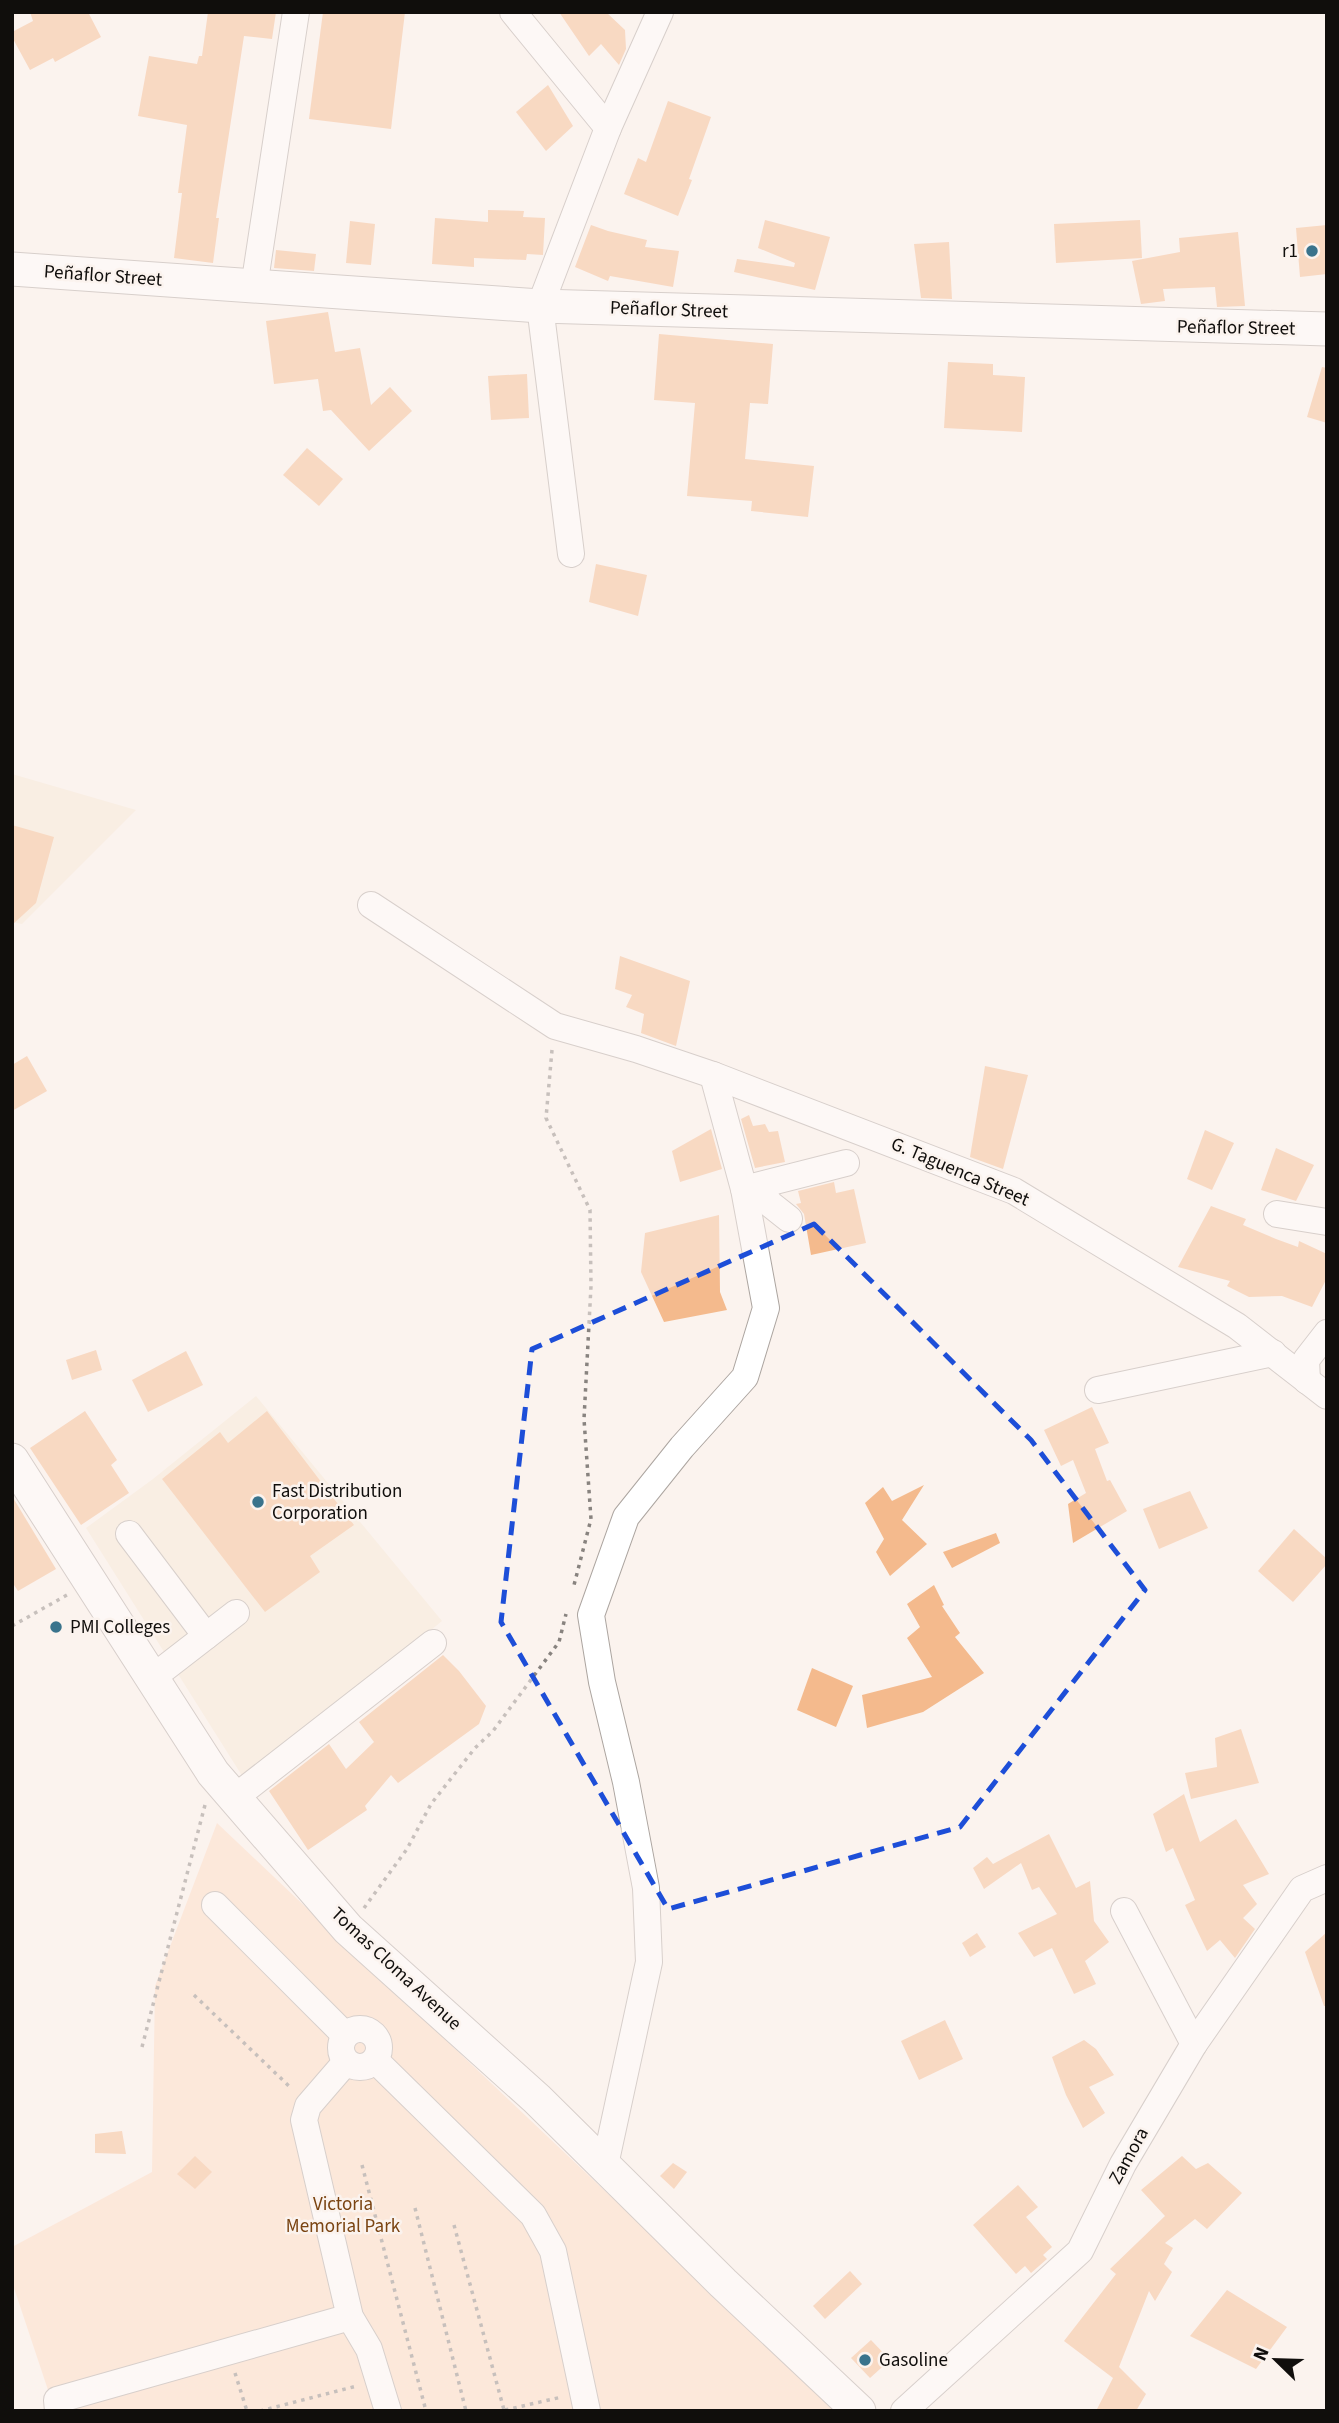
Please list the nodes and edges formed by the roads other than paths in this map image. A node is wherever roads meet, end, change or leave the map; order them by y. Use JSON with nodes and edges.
{"nodes":[{"id":1,"x":296,"y":12,"type":"edge"},
{"id":2,"x":513,"y":12,"type":"edge"},
{"id":3,"x":660,"y":12,"type":"edge"},
{"id":4,"x":608,"y":128,"type":"junction"},
{"id":5,"x":12,"y":269,"type":"edge"},
{"id":6,"x":254,"y":287,"type":"junction"},
{"id":7,"x":540,"y":306,"type":"junction"},
{"id":8,"x":1327,"y":329,"type":"edge"},
{"id":9,"x":572,"y":554,"type":"dead end"},
{"id":10,"x":371,"y":905,"type":"dead end"},
{"id":11,"x":713,"y":1075,"type":"junction"},
{"id":12,"x":846,"y":1163,"type":"dead end"},
{"id":13,"x":751,"y":1187,"type":"junction"},
{"id":14,"x":1277,"y":1214,"type":"dead end"},
{"id":15,"x":789,"y":1219,"type":"dead end"},
{"id":16,"x":1327,"y":1222,"type":"edge"},
{"id":17,"x":1327,"y":1334,"type":"edge"},
{"id":18,"x":1273,"y":1353,"type":"junction"},
{"id":19,"x":1317,"y":1388,"type":"edge"},
{"id":20,"x":1098,"y":1390,"type":"dead end"},
{"id":21,"x":12,"y":1460,"type":"edge"},
{"id":22,"x":129,"y":1534,"type":"dead end"},
{"id":23,"x":236,"y":1613,"type":"dead end"},
{"id":24,"x":206,"y":1636,"type":"junction"},
{"id":25,"x":433,"y":1643,"type":"dead end"},
{"id":26,"x":152,"y":1678,"type":"junction"},
{"id":27,"x":234,"y":1798,"type":"junction"},
{"id":28,"x":1327,"y":1878,"type":"edge"},
{"id":29,"x":215,"y":1905,"type":"dead end"},
{"id":30,"x":1124,"y":1911,"type":"dead end"},
{"id":31,"x":345,"y":2035,"type":"junction"},
{"id":32,"x":1194,"y":2044,"type":"junction"},
{"id":33,"x":375,"y":2060,"type":"junction"},
{"id":34,"x":346,"y":2062,"type":"junction"},
{"id":35,"x":605,"y":2165,"type":"junction"},
{"id":36,"x":350,"y":2317,"type":"junction"},
{"id":37,"x":584,"y":2402,"type":"edge"},
{"id":38,"x":58,"y":2411,"type":"edge"},
{"id":39,"x":388,"y":2411,"type":"edge"},
{"id":40,"x":859,"y":2411,"type":"edge"},
{"id":41,"x":904,"y":2411,"type":"edge"}],
"edges":[{"from":1,"to":6,"type":"street"},
{"from":2,"to":4,"type":"street"},
{"from":3,"to":4,"type":"street"},
{"from":4,"to":7,"type":"street"},
{"from":5,"to":6,"type":"main road","name":"Peñaflor Street"},
{"from":6,"to":7,"type":"main road","name":"Peñaflor Street"},
{"from":7,"to":8,"type":"main road","name":"Peñaflor Street"},
{"from":7,"to":9,"type":"street"},
{"from":10,"to":11,"type":"street","name":"G. Taguenca Street"},
{"from":11,"to":13,"type":"street"},
{"from":11,"to":18,"type":"street","name":"G. Taguenca Street"},
{"from":12,"to":13,"type":"street"},
{"from":13,"to":15,"type":"street"},
{"from":13,"to":35,"type":"street"},
{"from":14,"to":16,"type":"street"},
{"from":17,"to":19,"type":"street"},
{"from":18,"to":19,"type":"street","name":"G. Taguenca Street"},
{"from":18,"to":20,"type":"street"},
{"from":21,"to":26,"type":"main road","name":"Tomas Cloma Avenue"},
{"from":22,"to":24,"type":"street"},
{"from":23,"to":24,"type":"street"},
{"from":24,"to":26,"type":"street"},
{"from":25,"to":27,"type":"street"},
{"from":26,"to":27,"type":"main road","name":"Tomas Cloma Avenue"},
{"from":27,"to":35,"type":"main road","name":"Tomas Cloma Avenue"},
{"from":28,"to":32,"type":"street","name":"Zamora"},
{"from":29,"to":31,"type":"street"},
{"from":30,"to":32,"type":"street"},
{"from":31,"to":33,"type":"street"},
{"from":31,"to":34,"type":"street"},
{"from":32,"to":41,"type":"street","name":"Zamora"},
{"from":33,"to":34,"type":"street"},
{"from":33,"to":37,"type":"street"},
{"from":34,"to":36,"type":"street"},
{"from":35,"to":40,"type":"main road","name":"Tomas Cloma Avenue"},
{"from":36,"to":38,"type":"street"},
{"from":36,"to":39,"type":"street"}]}
